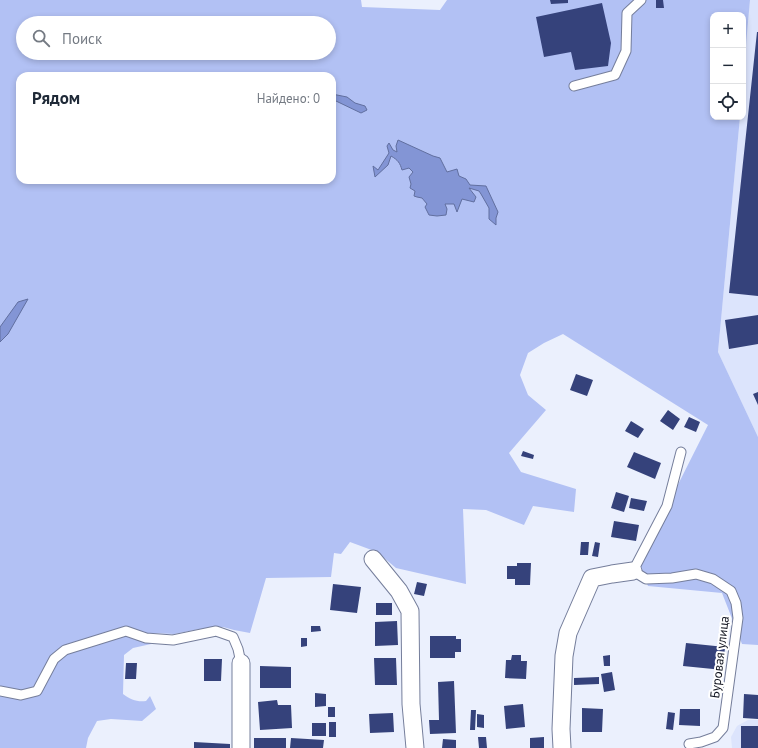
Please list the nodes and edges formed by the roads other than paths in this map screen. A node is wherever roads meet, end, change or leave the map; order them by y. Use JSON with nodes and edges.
{"nodes":[{"id":1,"x":641,"y":0,"type":"edge"},
{"id":2,"x":574,"y":86,"type":"dead end"},
{"id":3,"x":681,"y":452,"type":"dead end"},
{"id":4,"x":373,"y":559,"type":"dead end"},
{"id":5,"x":633,"y":571,"type":"junction"},
{"id":6,"x":241,"y":663,"type":"joint"},
{"id":7,"x":0,"y":690,"type":"edge"},
{"id":8,"x":689,"y":744,"type":"dead end"},
{"id":9,"x":241,"y":748,"type":"edge"},
{"id":10,"x":415,"y":748,"type":"edge"},
{"id":11,"x":562,"y":748,"type":"edge"}],
"edges":[{"from":1,"to":2,"type":"lane"},
{"from":3,"to":5,"type":"lane"},
{"from":4,"to":10,"type":"street"},
{"from":5,"to":8,"type":"lane","name":"Буровая улица"},
{"from":5,"to":11,"type":"street"},
{"from":6,"to":7,"type":"lane"},
{"from":6,"to":9,"type":"street"}]}
